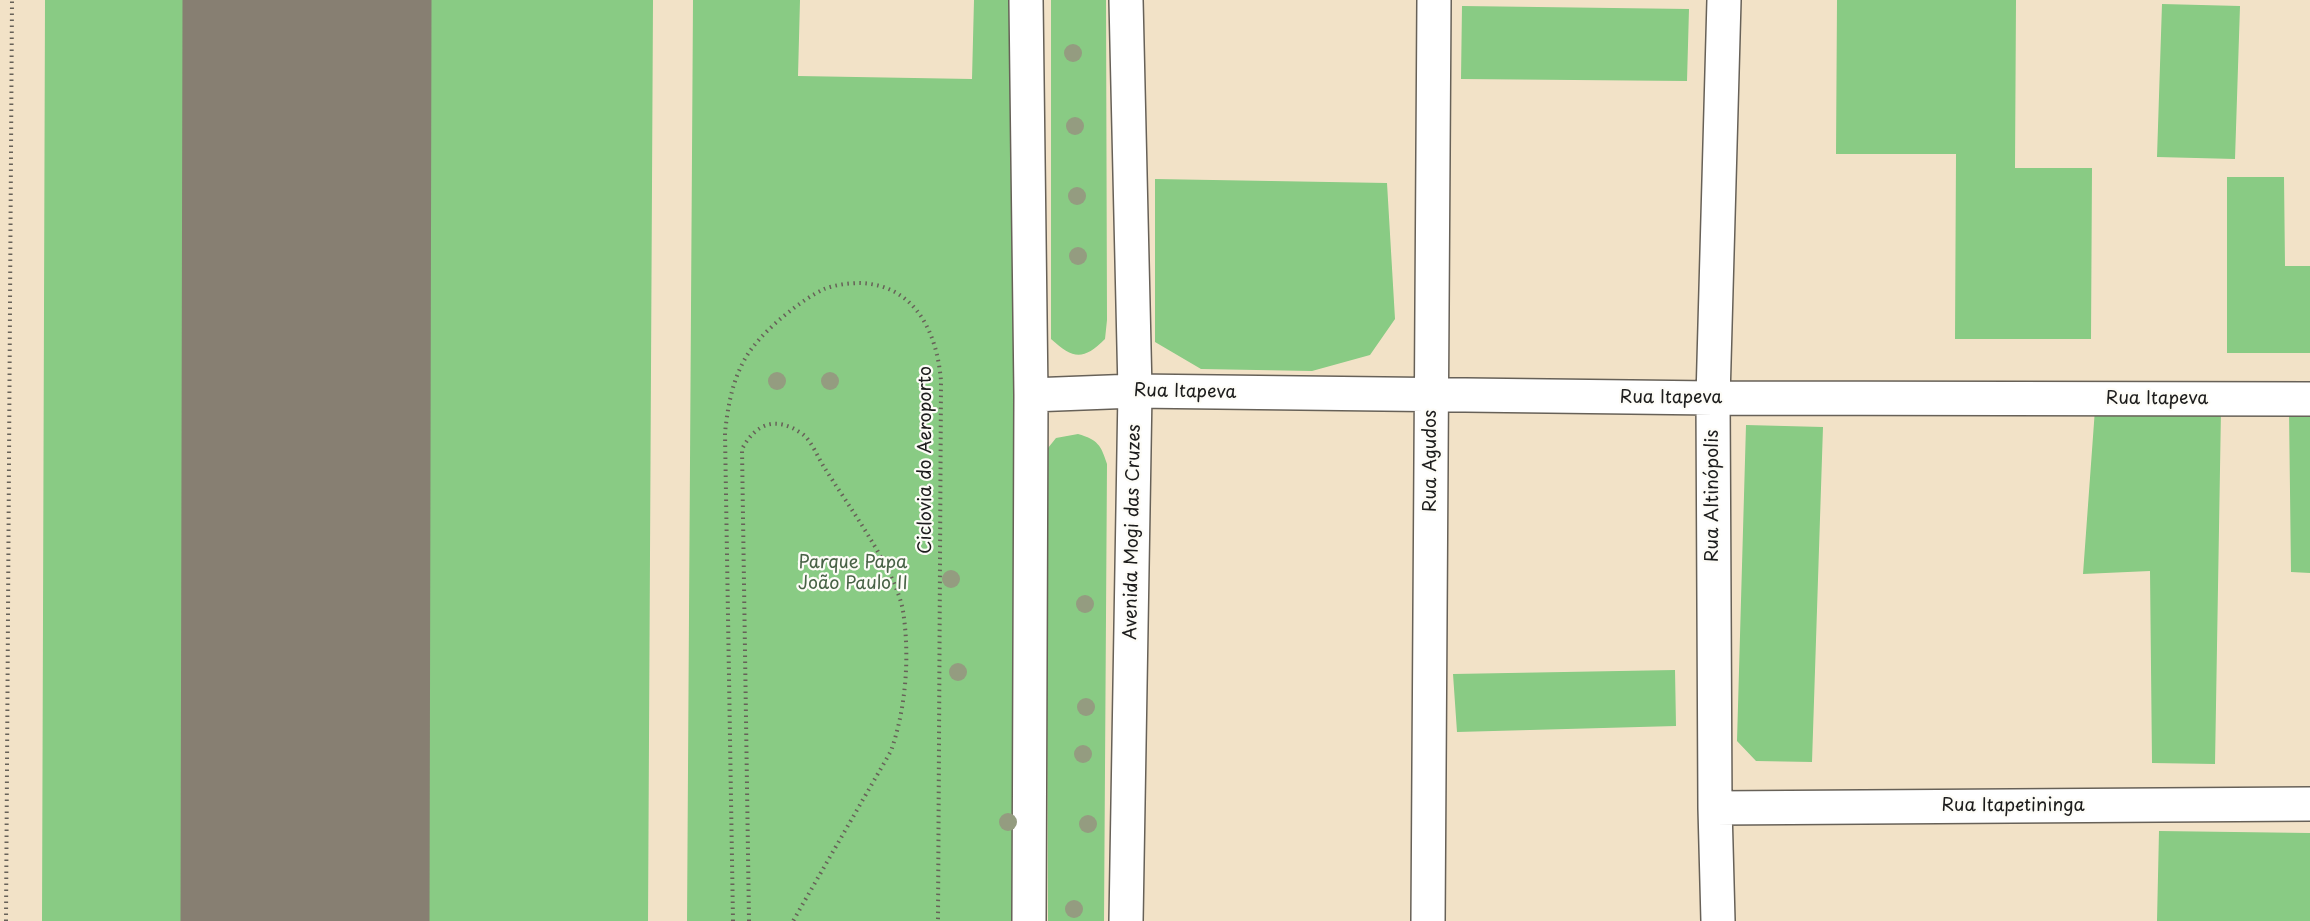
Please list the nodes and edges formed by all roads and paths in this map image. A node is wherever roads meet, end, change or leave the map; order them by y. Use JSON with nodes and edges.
{"nodes":[{"id":1,"x":12,"y":0,"type":"edge"},
{"id":2,"x":1026,"y":0,"type":"edge"},
{"id":3,"x":1126,"y":0,"type":"edge"},
{"id":4,"x":1434,"y":0,"type":"edge"},
{"id":5,"x":1724,"y":0,"type":"edge"},
{"id":6,"x":1135,"y":391,"type":"junction"},
{"id":7,"x":1031,"y":395,"type":"junction"},
{"id":8,"x":1432,"y":396,"type":"junction"},
{"id":9,"x":1713,"y":398,"type":"junction"},
{"id":10,"x":2310,"y":399,"type":"edge"},
{"id":11,"x":2310,"y":804,"type":"edge"},
{"id":12,"x":1715,"y":808,"type":"junction"},
{"id":13,"x":6,"y":921,"type":"edge"},
{"id":14,"x":733,"y":921,"type":"edge"},
{"id":15,"x":749,"y":921,"type":"edge"},
{"id":16,"x":793,"y":921,"type":"edge"},
{"id":17,"x":938,"y":921,"type":"edge"},
{"id":18,"x":1029,"y":921,"type":"edge"},
{"id":19,"x":1126,"y":921,"type":"edge"},
{"id":20,"x":1428,"y":921,"type":"edge"},
{"id":21,"x":1718,"y":921,"type":"edge"}],
"edges":[{"from":1,"to":13,"type":"path"},
{"from":2,"to":7,"type":"street"},
{"from":3,"to":6,"type":"street","name":"Avenida Mogi das Cruzes"},
{"from":4,"to":8,"type":"street","name":"Rua Agudos"},
{"from":5,"to":9,"type":"street","name":"Rua Altinópolis"},
{"from":6,"to":7,"type":"street","name":"Rua Itapeva"},
{"from":6,"to":8,"type":"street","name":"Rua Itapeva"},
{"from":6,"to":19,"type":"street","name":"Avenida Mogi das Cruzes"},
{"from":7,"to":18,"type":"street"},
{"from":8,"to":9,"type":"street","name":"Rua Itapeva"},
{"from":8,"to":20,"type":"street","name":"Rua Agudos"},
{"from":9,"to":10,"type":"street","name":"Rua Itapeva"},
{"from":9,"to":12,"type":"street","name":"Rua Altinópolis"},
{"from":11,"to":12,"type":"street","name":"Rua Itapetininga"},
{"from":12,"to":21,"type":"street","name":"Rua Altinópolis"},
{"from":14,"to":17,"type":"path","name":"Ciclovia do Aeroporto"},
{"from":15,"to":16,"type":"path"}]}
